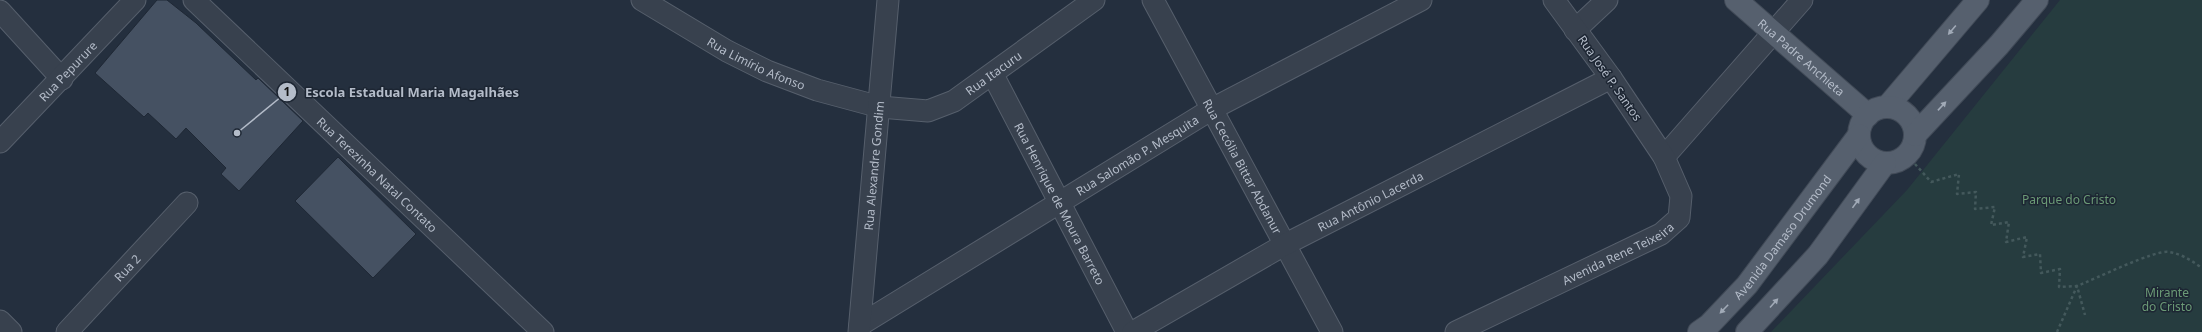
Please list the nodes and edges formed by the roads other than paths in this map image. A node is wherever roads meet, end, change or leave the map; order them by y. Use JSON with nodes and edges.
{"nodes":[{"id":1,"x":135,"y":0,"type":"edge"},
{"id":2,"x":194,"y":0,"type":"edge"},
{"id":3,"x":642,"y":0,"type":"edge"},
{"id":4,"x":888,"y":0,"type":"edge"},
{"id":5,"x":1094,"y":0,"type":"edge"},
{"id":6,"x":1153,"y":0,"type":"edge"},
{"id":7,"x":1421,"y":0,"type":"edge"},
{"id":8,"x":1554,"y":0,"type":"edge"},
{"id":9,"x":1607,"y":0,"type":"edge"},
{"id":10,"x":1736,"y":0,"type":"edge"},
{"id":11,"x":1802,"y":0,"type":"edge"},
{"id":12,"x":1978,"y":0,"type":"edge"},
{"id":13,"x":2036,"y":0,"type":"edge"},
{"id":14,"x":0,"y":11,"type":"edge"},
{"id":15,"x":1575,"y":30,"type":"junction"},
{"id":16,"x":1773,"y":33,"type":"junction"},
{"id":17,"x":993,"y":75,"type":"junction"},
{"id":18,"x":1611,"y":78,"type":"junction"},
{"id":19,"x":62,"y":79,"type":"junction"},
{"id":20,"x":880,"y":107,"type":"junction"},
{"id":21,"x":1887,"y":107,"type":"junction"},
{"id":22,"x":1212,"y":109,"type":"junction"},
{"id":23,"x":1868,"y":115,"type":"junction"},
{"id":24,"x":1859,"y":135,"type":"junction"},
{"id":25,"x":1915,"y":135,"type":"junction"},
{"id":26,"x":0,"y":142,"type":"edge"},
{"id":27,"x":1664,"y":157,"type":"junction"},
{"id":28,"x":1885,"y":163,"type":"junction"},
{"id":29,"x":188,"y":203,"type":"dead end"},
{"id":30,"x":1060,"y":203,"type":"junction"},
{"id":31,"x":1284,"y":245,"type":"junction"},
{"id":32,"x":0,"y":321,"type":"edge"},
{"id":33,"x":860,"y":328,"type":"edge"},
{"id":34,"x":11,"y":332,"type":"edge"},
{"id":35,"x":67,"y":332,"type":"edge"},
{"id":36,"x":543,"y":332,"type":"edge"},
{"id":37,"x":1127,"y":332,"type":"edge"},
{"id":38,"x":1133,"y":332,"type":"edge"},
{"id":39,"x":1332,"y":332,"type":"edge"},
{"id":40,"x":1456,"y":332,"type":"edge"},
{"id":41,"x":1699,"y":332,"type":"edge"},
{"id":42,"x":1747,"y":332,"type":"edge"}],
"edges":[{"from":1,"to":19,"type":"street","name":"Rua Pepurure"},
{"from":2,"to":36,"type":"street","name":"Rua Terezinha Natal Contato"},
{"from":3,"to":20,"type":"street","name":"Rua Limírio Afonso"},
{"from":4,"to":20,"type":"street","name":"Rua Alexandre Gondim"},
{"from":5,"to":17,"type":"street","name":"Rua Itacuru"},
{"from":6,"to":22,"type":"street","name":"Rua Cecólia Bittar Abdanur"},
{"from":7,"to":22,"type":"street","name":"Rua Salomão P. Mesquita"},
{"from":8,"to":15,"type":"street","name":"Rua José P. Santos"},
{"from":9,"to":15,"type":"street"},
{"from":10,"to":16,"type":"main road","name":"Rua Padre Anchieta"},
{"from":11,"to":16,"type":"street"},
{"from":12,"to":21,"type":"main road","one_way":true},
{"from":25,"to":13,"type":"main road","one_way":true},
{"from":14,"to":19,"type":"street"},
{"from":15,"to":18,"type":"street","name":"Rua José P. Santos"},
{"from":16,"to":23,"type":"main road","name":"Rua Padre Anchieta"},
{"from":16,"to":27,"type":"street"},
{"from":17,"to":20,"type":"street","name":"Rua Itacuru"},
{"from":17,"to":30,"type":"street","name":"Rua Henrique de Moura Barreto"},
{"from":18,"to":27,"type":"street","name":"Rua José P. Santos"},
{"from":18,"to":31,"type":"street","name":"Rua Antônio Lacerda"},
{"from":19,"to":26,"type":"street","name":"Rua Pepurure"},
{"from":20,"to":33,"type":"street","name":"Rua Alexandre Gondim"},
{"from":21,"to":23,"type":"main road"},
{"from":21,"to":25,"type":"main road"},
{"from":22,"to":30,"type":"street","name":"Rua Salomão P. Mesquita"},
{"from":22,"to":31,"type":"street","name":"Rua Cecólia Bittar Abdanur"},
{"from":23,"to":24,"type":"main road"},
{"from":24,"to":28,"type":"main road"},
{"from":24,"to":41,"type":"main road","name":"Avenida Damaso Drumond","one_way":true},
{"from":25,"to":28,"type":"main road"},
{"from":27,"to":40,"type":"street","name":"Avenida Rene Teixeira"},
{"from":42,"to":28,"type":"main road","one_way":true},
{"from":29,"to":35,"type":"street","name":"Rua 2"},
{"from":30,"to":33,"type":"street","name":"Rua Salomão P. Mesquita"},
{"from":30,"to":37,"type":"street","name":"Rua Henrique de Moura Barreto"},
{"from":31,"to":38,"type":"street","name":"Rua Antônio Lacerda"},
{"from":31,"to":39,"type":"street","name":"Rua Cecólia Bittar Abdanur"},
{"from":32,"to":34,"type":"street"}]}
